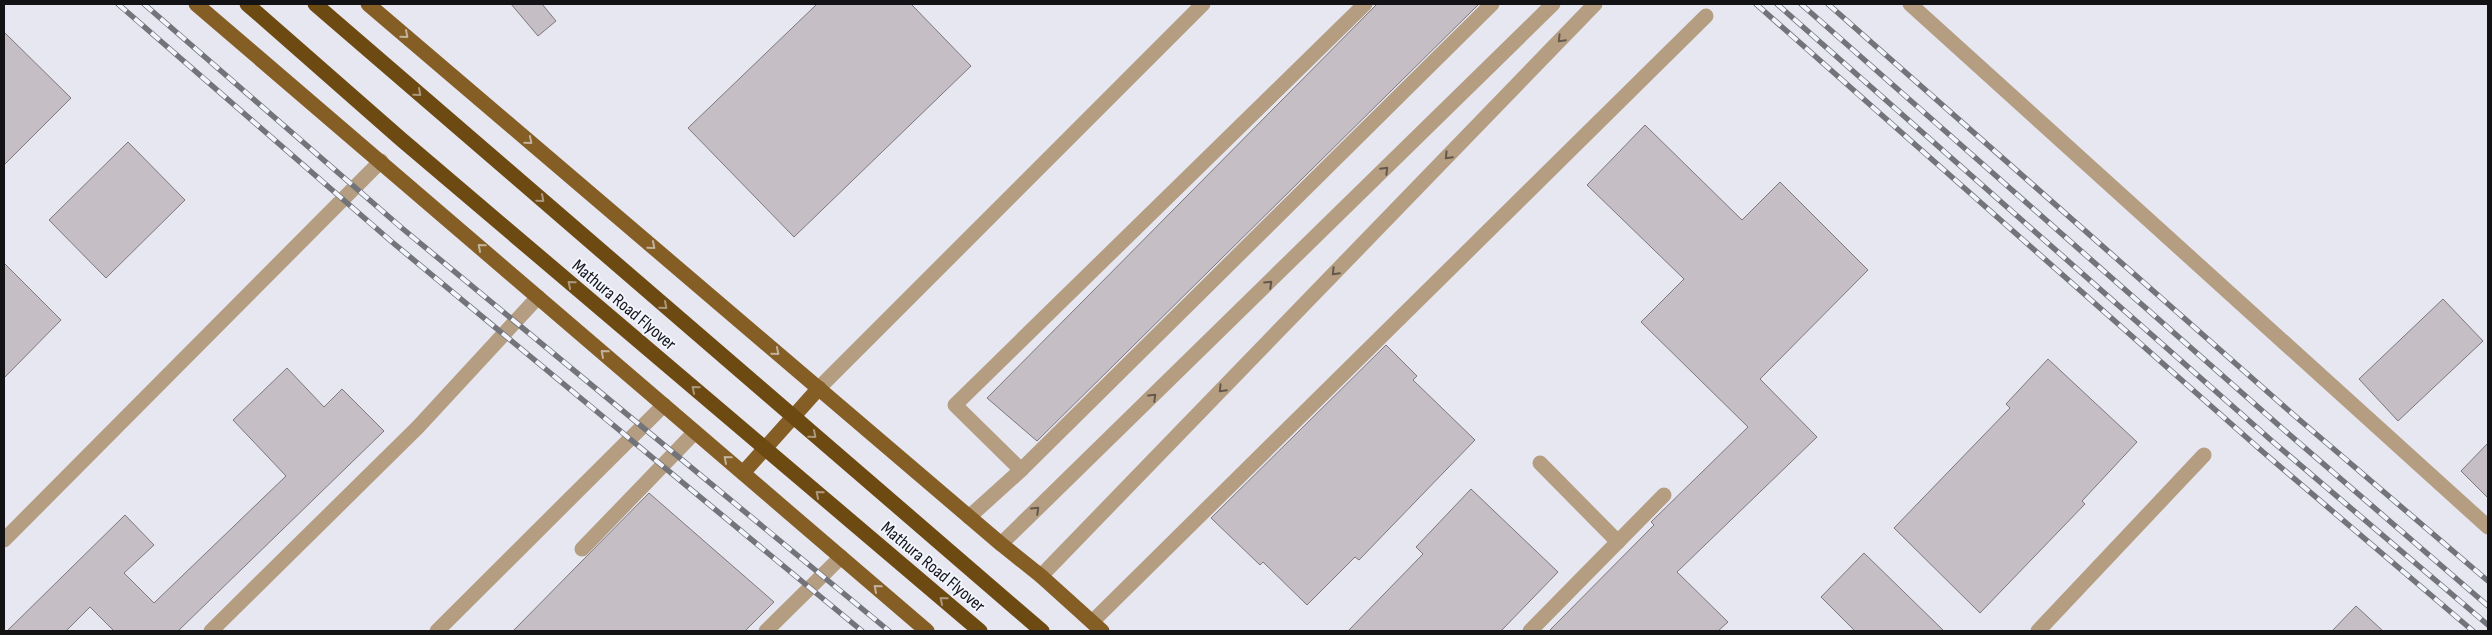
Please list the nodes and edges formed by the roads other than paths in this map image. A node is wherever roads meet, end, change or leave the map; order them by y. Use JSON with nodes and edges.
{"nodes":[{"id":1,"x":196,"y":4,"type":"edge"},
{"id":2,"x":247,"y":4,"type":"edge"},
{"id":3,"x":315,"y":4,"type":"edge"},
{"id":4,"x":368,"y":4,"type":"edge"},
{"id":5,"x":1204,"y":4,"type":"edge"},
{"id":6,"x":1365,"y":4,"type":"edge"},
{"id":7,"x":1492,"y":4,"type":"edge"},
{"id":8,"x":1553,"y":4,"type":"edge"},
{"id":9,"x":1595,"y":4,"type":"edge"},
{"id":10,"x":1910,"y":4,"type":"edge"},
{"id":11,"x":1706,"y":16,"type":"dead end"},
{"id":12,"x":381,"y":161,"type":"junction"},
{"id":13,"x":538,"y":297,"type":"junction"},
{"id":14,"x":819,"y":388,"type":"junction"},
{"id":15,"x":664,"y":405,"type":"junction"},
{"id":16,"x":695,"y":432,"type":"junction"},
{"id":17,"x":2204,"y":455,"type":"dead end"},
{"id":18,"x":1540,"y":463,"type":"dead end"},
{"id":19,"x":1021,"y":470,"type":"junction"},
{"id":20,"x":743,"y":473,"type":"junction"},
{"id":21,"x":1664,"y":495,"type":"dead end"},
{"id":22,"x":969,"y":517,"type":"junction"},
{"id":23,"x":2488,"y":527,"type":"edge"},
{"id":24,"x":4,"y":540,"type":"edge"},
{"id":25,"x":1618,"y":542,"type":"junction"},
{"id":26,"x":1001,"y":544,"type":"junction"},
{"id":27,"x":582,"y":549,"type":"dead end"},
{"id":28,"x":841,"y":557,"type":"junction"},
{"id":29,"x":1042,"y":576,"type":"junction"},
{"id":30,"x":1097,"y":627,"type":"edge"},
{"id":31,"x":211,"y":631,"type":"edge"},
{"id":32,"x":437,"y":631,"type":"edge"},
{"id":33,"x":766,"y":631,"type":"edge"},
{"id":34,"x":927,"y":631,"type":"edge"},
{"id":35,"x":980,"y":631,"type":"edge"},
{"id":36,"x":1042,"y":631,"type":"edge"},
{"id":37,"x":1530,"y":631,"type":"edge"},
{"id":38,"x":2038,"y":631,"type":"edge"}],
"edges":[{"from":1,"to":12,"type":"main road"},
{"from":35,"to":2,"type":"highway","name":"Mathura Road Flyover","one_way":true,"bridge":true},
{"from":3,"to":36,"type":"highway","name":"Mathura Road Flyover","one_way":true,"bridge":true},
{"from":4,"to":14,"type":"main road","one_way":true},
{"from":5,"to":14,"type":"street"},
{"from":6,"to":19,"type":"street"},
{"from":7,"to":19,"type":"street"},
{"from":26,"to":8,"type":"street","one_way":true},
{"from":9,"to":29,"type":"street","one_way":true},
{"from":10,"to":23,"type":"street"},
{"from":11,"to":30,"type":"street"},
{"from":13,"to":12,"type":"main road","one_way":true},
{"from":12,"to":24,"type":"street"},
{"from":15,"to":13,"type":"main road","one_way":true},
{"from":13,"to":31,"type":"street"},
{"from":14,"to":20,"type":"main road"},
{"from":14,"to":22,"type":"main road"},
{"from":15,"to":16,"type":"main road"},
{"from":15,"to":32,"type":"street"},
{"from":20,"to":16,"type":"main road","one_way":true},
{"from":16,"to":27,"type":"street"},
{"from":17,"to":38,"type":"street"},
{"from":18,"to":25,"type":"street"},
{"from":19,"to":22,"type":"street"},
{"from":20,"to":28,"type":"main road"},
{"from":21,"to":25,"type":"street"},
{"from":22,"to":26,"type":"main road"},
{"from":25,"to":37,"type":"street"},
{"from":26,"to":29,"type":"main road"},
{"from":28,"to":33,"type":"street"},
{"from":34,"to":28,"type":"main road","one_way":true},
{"from":29,"to":30,"type":"main road"}]}
